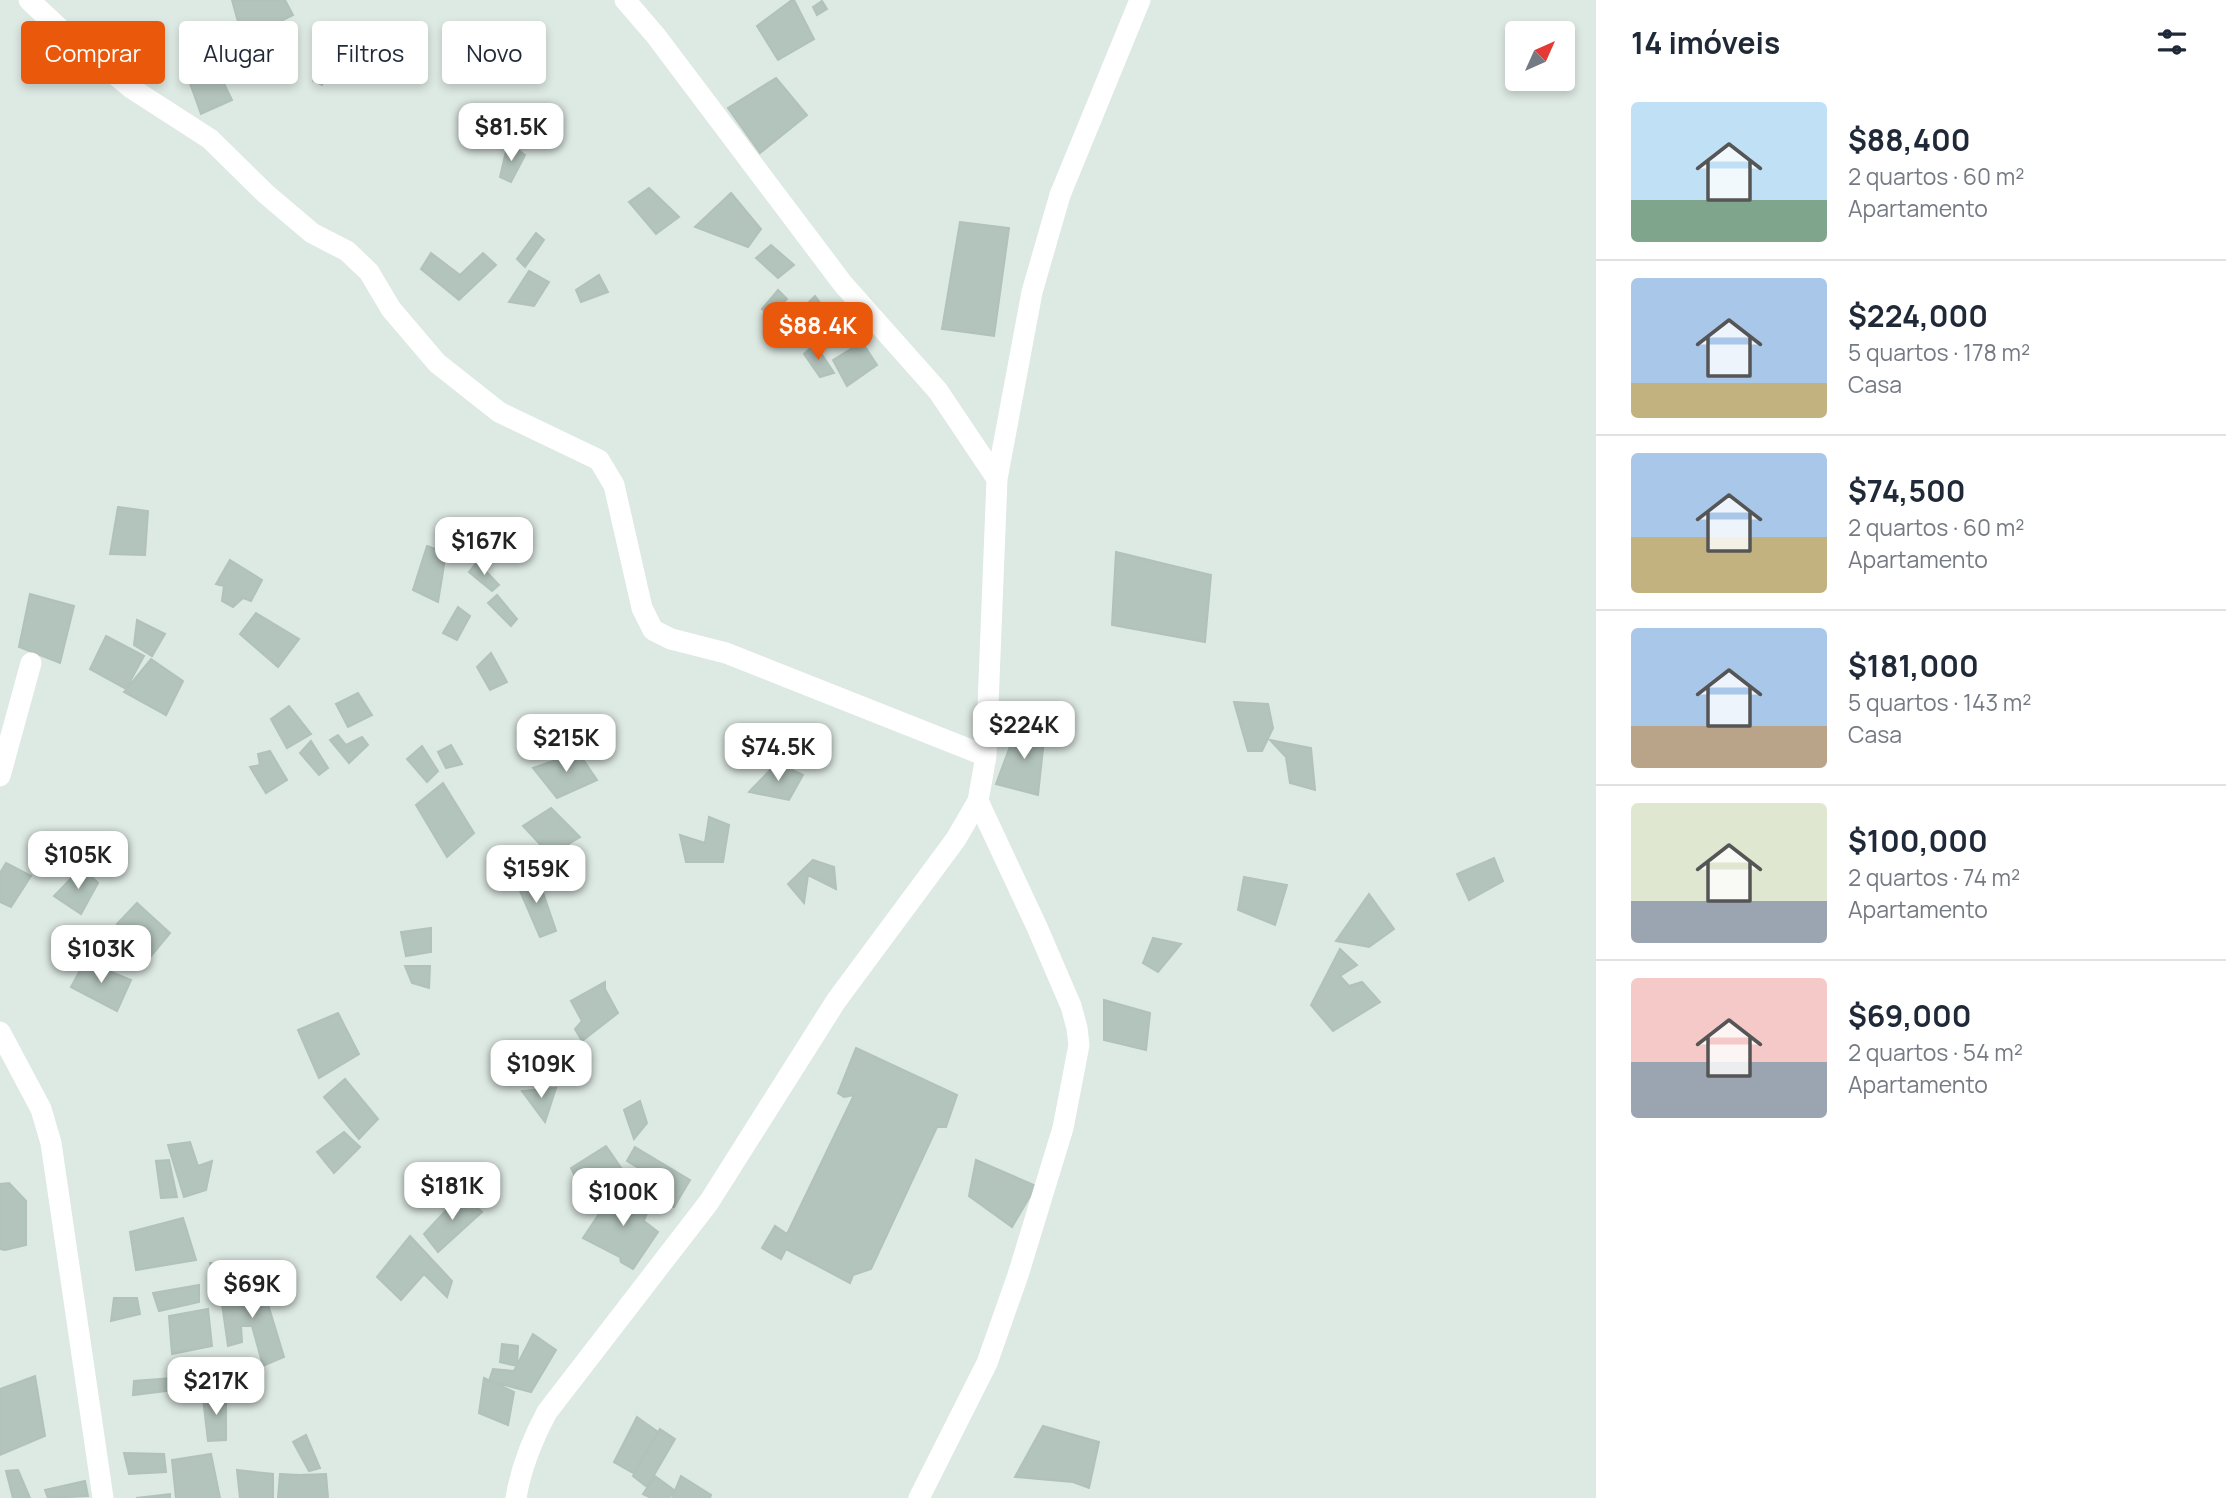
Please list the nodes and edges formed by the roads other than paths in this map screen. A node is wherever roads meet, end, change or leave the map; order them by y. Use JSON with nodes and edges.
{"nodes":[{"id":1,"x":29,"y":0,"type":"edge"},
{"id":2,"x":625,"y":0,"type":"edge"},
{"id":3,"x":1140,"y":0,"type":"edge"},
{"id":4,"x":997,"y":479,"type":"junction"},
{"id":5,"x":31,"y":663,"type":"dead end"},
{"id":6,"x":986,"y":756,"type":"junction"},
{"id":7,"x":0,"y":776,"type":"edge"},
{"id":8,"x":978,"y":801,"type":"junction"},
{"id":9,"x":0,"y":1032,"type":"edge"},
{"id":10,"x":103,"y":1498,"type":"edge"},
{"id":11,"x":516,"y":1498,"type":"edge"},
{"id":12,"x":919,"y":1498,"type":"edge"}],
"edges":[{"from":1,"to":6,"type":"street"},
{"from":2,"to":4,"type":"street"},
{"from":3,"to":4,"type":"street"},
{"from":4,"to":6,"type":"street"},
{"from":5,"to":7,"type":"street"},
{"from":6,"to":8,"type":"street"},
{"from":8,"to":11,"type":"street"},
{"from":8,"to":12,"type":"street"},
{"from":9,"to":10,"type":"street"}]}
